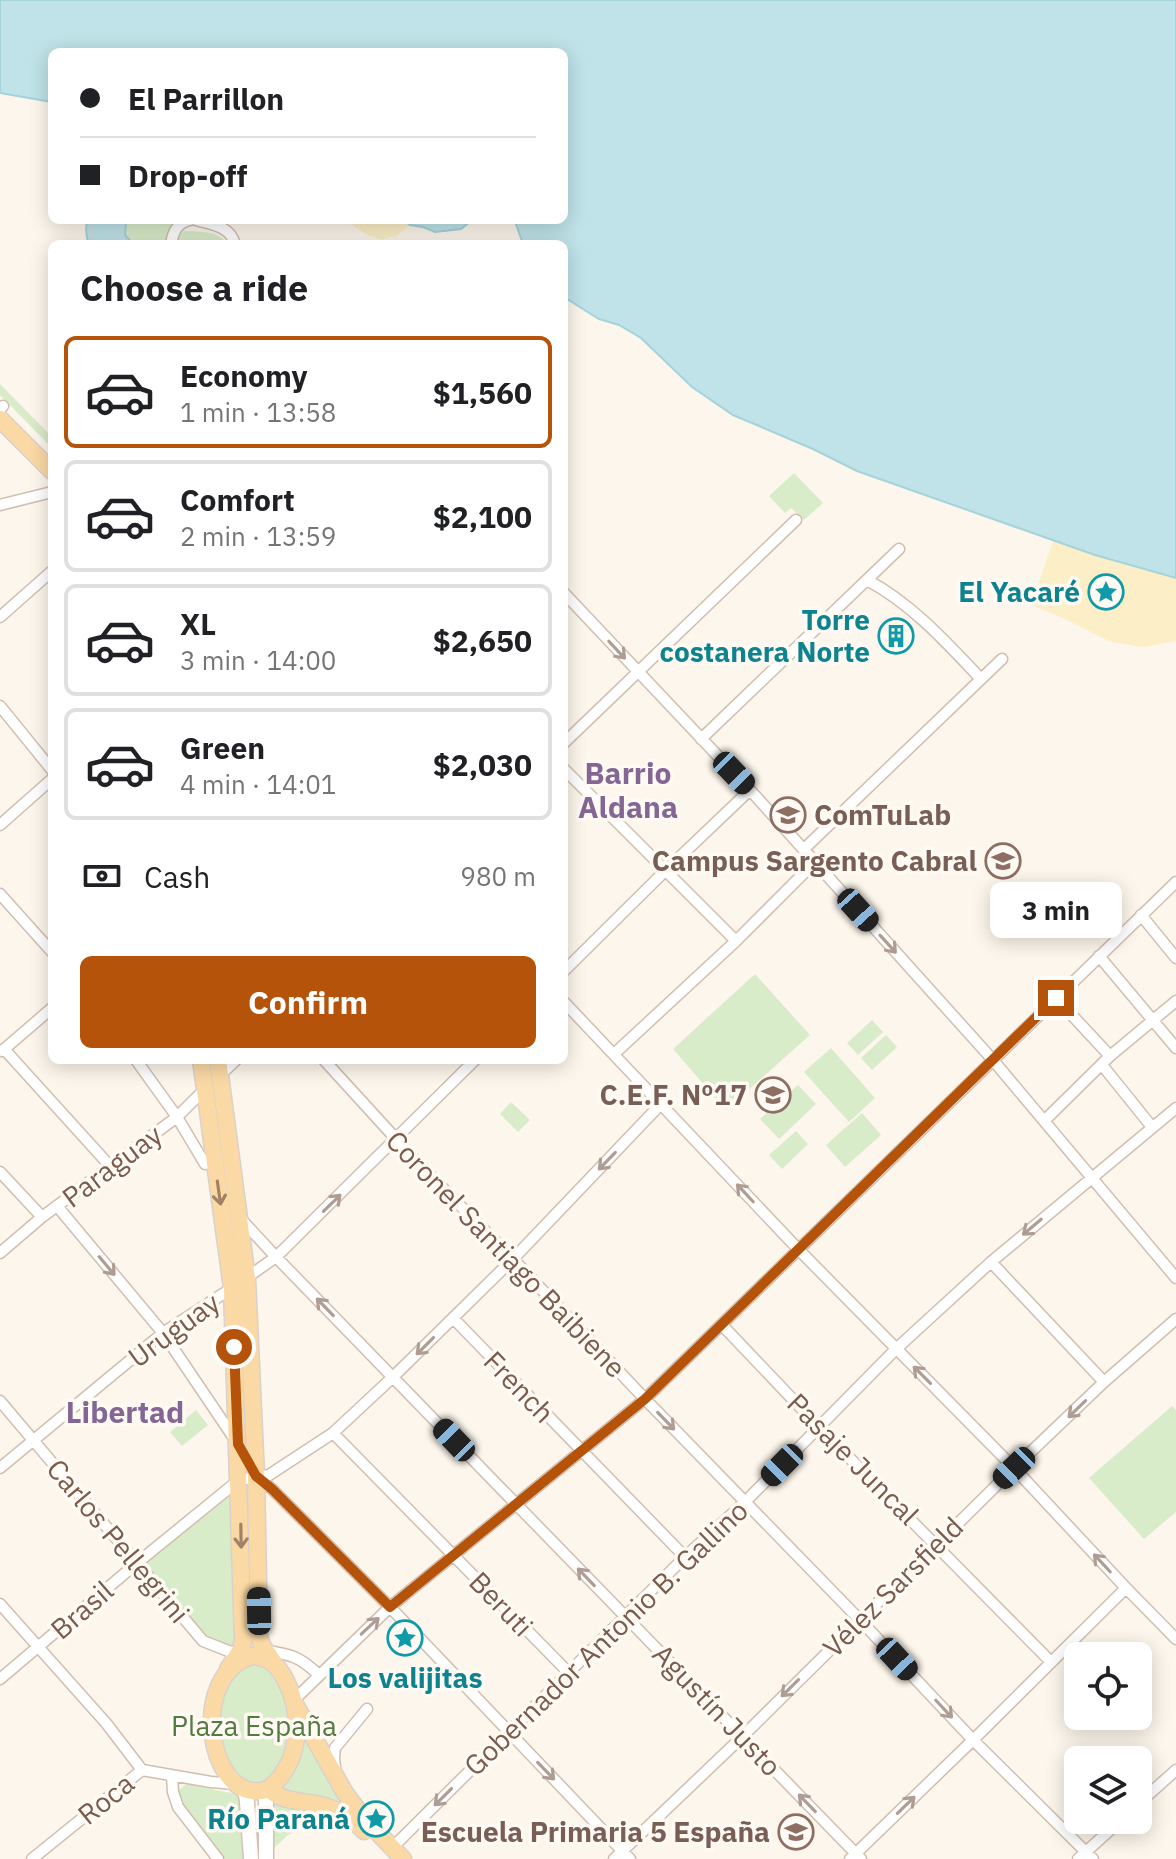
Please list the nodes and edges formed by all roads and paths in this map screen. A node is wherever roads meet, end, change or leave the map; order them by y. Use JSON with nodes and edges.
{"nodes":[{"id":1,"x":209,"y":224,"type":"edge"},
{"id":2,"x":234,"y":240,"type":"edge"},
{"id":3,"x":1,"y":409,"type":"edge"},
{"id":4,"x":48,"y":452,"type":"edge"},
{"id":5,"x":48,"y":466,"type":"edge"},
{"id":6,"x":48,"y":493,"type":"edge"},
{"id":7,"x":0,"y":505,"type":"edge"},
{"id":8,"x":796,"y":520,"type":"dead end"},
{"id":9,"x":899,"y":549,"type":"dead end"},
{"id":10,"x":48,"y":575,"type":"edge"},
{"id":11,"x":867,"y":580,"type":"junction"},
{"id":12,"x":568,"y":597,"type":"edge"},
{"id":13,"x":0,"y":617,"type":"edge"},
{"id":14,"x":1002,"y":659,"type":"dead end"},
{"id":15,"x":638,"y":671,"type":"junction"},
{"id":16,"x":981,"y":679,"type":"junction"},
{"id":17,"x":0,"y":706,"type":"edge"},
{"id":18,"x":568,"y":739,"type":"edge"},
{"id":19,"x":701,"y":739,"type":"junction"},
{"id":20,"x":48,"y":765,"type":"edge"},
{"id":21,"x":568,"y":773,"type":"edge"},
{"id":22,"x":48,"y":783,"type":"edge"},
{"id":23,"x":750,"y":790,"type":"junction"},
{"id":24,"x":0,"y":825,"type":"edge"},
{"id":25,"x":804,"y":849,"type":"junction"},
{"id":26,"x":815,"y":862,"type":"junction"},
{"id":27,"x":665,"y":871,"type":"junction"},
{"id":28,"x":1176,"y":882,"type":"edge"},
{"id":29,"x":0,"y":894,"type":"edge"},
{"id":30,"x":1141,"y":915,"type":"junction"},
{"id":31,"x":736,"y":941,"type":"junction"},
{"id":32,"x":48,"y":948,"type":"edge"},
{"id":33,"x":1099,"y":956,"type":"junction"},
{"id":34,"x":1176,"y":958,"type":"edge"},
{"id":35,"x":568,"y":967,"type":"edge"},
{"id":36,"x":1056,"y":998,"type":"junction"},
{"id":37,"x":1176,"y":1001,"type":"edge"},
{"id":38,"x":568,"y":1006,"type":"edge"},
{"id":39,"x":48,"y":1011,"type":"edge"},
{"id":40,"x":1153,"y":1021,"type":"junction"},
{"id":41,"x":1176,"y":1048,"type":"edge"},
{"id":42,"x":2,"y":1051,"type":"edge"},
{"id":43,"x":614,"y":1054,"type":"junction"},
{"id":44,"x":992,"y":1059,"type":"junction"},
{"id":45,"x":1106,"y":1060,"type":"junction"},
{"id":46,"x":139,"y":1064,"type":"edge"},
{"id":47,"x":230,"y":1064,"type":"edge"},
{"id":48,"x":328,"y":1064,"type":"edge"},
{"id":49,"x":471,"y":1064,"type":"edge"},
{"id":50,"x":214,"y":1076,"type":"edge"},
{"id":51,"x":661,"y":1104,"type":"junction"},
{"id":52,"x":1174,"y":1113,"type":"edge"},
{"id":53,"x":177,"y":1117,"type":"junction"},
{"id":54,"x":1044,"y":1121,"type":"junction"},
{"id":55,"x":1152,"y":1127,"type":"junction"},
{"id":56,"x":397,"y":1139,"type":"junction"},
{"id":57,"x":205,"y":1164,"type":"dead end"},
{"id":58,"x":110,"y":1166,"type":"junction"},
{"id":59,"x":0,"y":1172,"type":"edge"},
{"id":60,"x":1092,"y":1177,"type":"junction"},
{"id":61,"x":57,"y":1206,"type":"junction"},
{"id":62,"x":42,"y":1217,"type":"junction"},
{"id":63,"x":239,"y":1217,"type":"junction"},
{"id":64,"x":798,"y":1249,"type":"junction"},
{"id":65,"x":0,"y":1253,"type":"edge"},
{"id":66,"x":276,"y":1257,"type":"junction"},
{"id":67,"x":513,"y":1259,"type":"junction"},
{"id":68,"x":991,"y":1262,"type":"junction"},
{"id":69,"x":1176,"y":1278,"type":"edge"},
{"id":70,"x":247,"y":1279,"type":"junction"},
{"id":71,"x":232,"y":1288,"type":"junction"},
{"id":72,"x":453,"y":1318,"type":"junction"},
{"id":73,"x":1176,"y":1319,"type":"edge"},
{"id":74,"x":722,"y":1325,"type":"junction"},
{"id":75,"x":163,"y":1333,"type":"junction"},
{"id":76,"x":896,"y":1349,"type":"junction"},
{"id":77,"x":393,"y":1377,"type":"junction"},
{"id":78,"x":1104,"y":1382,"type":"junction"},
{"id":79,"x":645,"y":1399,"type":"junction"},
{"id":80,"x":0,"y":1401,"type":"edge"},
{"id":81,"x":819,"y":1427,"type":"junction"},
{"id":82,"x":333,"y":1433,"type":"junction"},
{"id":83,"x":33,"y":1441,"type":"junction"},
{"id":84,"x":238,"y":1444,"type":"junction"},
{"id":85,"x":581,"y":1451,"type":"junction"},
{"id":86,"x":0,"y":1468,"type":"edge"},
{"id":87,"x":1014,"y":1468,"type":"junction"},
{"id":88,"x":248,"y":1478,"type":"junction"},
{"id":89,"x":745,"y":1502,"type":"junction"},
{"id":90,"x":516,"y":1504,"type":"junction"},
{"id":91,"x":936,"y":1544,"type":"junction"},
{"id":92,"x":453,"y":1555,"type":"junction"},
{"id":93,"x":685,"y":1557,"type":"junction"},
{"id":94,"x":137,"y":1563,"type":"junction"},
{"id":95,"x":1126,"y":1588,"type":"junction"},
{"id":96,"x":0,"y":1604,"type":"edge"},
{"id":97,"x":390,"y":1607,"type":"junction"},
{"id":98,"x":626,"y":1617,"type":"junction"},
{"id":99,"x":859,"y":1619,"type":"junction"},
{"id":100,"x":1174,"y":1632,"type":"edge"},
{"id":101,"x":38,"y":1647,"type":"junction"},
{"id":102,"x":258,"y":1656,"type":"junction"},
{"id":103,"x":1051,"y":1662,"type":"junction"},
{"id":104,"x":569,"y":1673,"type":"junction"},
{"id":105,"x":319,"y":1675,"type":"junction"},
{"id":106,"x":0,"y":1679,"type":"edge"},
{"id":107,"x":295,"y":1702,"type":"junction"},
{"id":108,"x":367,"y":1709,"type":"dead end"},
{"id":109,"x":509,"y":1732,"type":"junction"},
{"id":110,"x":743,"y":1736,"type":"junction"},
{"id":111,"x":973,"y":1740,"type":"junction"},
{"id":112,"x":142,"y":1770,"type":"junction"},
{"id":113,"x":1176,"y":1770,"type":"edge"},
{"id":114,"x":335,"y":1775,"type":"junction"},
{"id":115,"x":172,"y":1776,"type":"junction"},
{"id":116,"x":241,"y":1786,"type":"junction"},
{"id":117,"x":268,"y":1790,"type":"junction"},
{"id":118,"x":1152,"y":1791,"type":"edge"},
{"id":119,"x":1107,"y":1834,"type":"edge"},
{"id":120,"x":395,"y":1855,"type":"edge"},
{"id":121,"x":622,"y":1856,"type":"edge"},
{"id":122,"x":1086,"y":1856,"type":"edge"},
{"id":123,"x":855,"y":1857,"type":"edge"},
{"id":124,"x":32,"y":1859,"type":"edge"},
{"id":125,"x":218,"y":1859,"type":"edge"},
{"id":126,"x":251,"y":1859,"type":"edge"},
{"id":127,"x":266,"y":1859,"type":"edge"}],
"edges":[{"from":1,"to":2,"type":"street"},
{"from":3,"to":4,"type":"main road"},
{"from":3,"to":5,"type":"main road"},
{"from":6,"to":7,"type":"street"},
{"from":8,"to":15,"type":"street"},
{"from":9,"to":11,"type":"street"},
{"from":10,"to":13,"type":"street"},
{"from":11,"to":16,"type":"street"},
{"from":11,"to":19,"type":"street"},
{"from":12,"to":15,"type":"street","one_way":true},
{"from":14,"to":16,"type":"street"},
{"from":15,"to":18,"type":"street"},
{"from":15,"to":19,"type":"street"},
{"from":16,"to":25,"type":"street"},
{"from":17,"to":20,"type":"street"},
{"from":19,"to":23,"type":"street"},
{"from":21,"to":27,"type":"street"},
{"from":22,"to":24,"type":"street"},
{"from":23,"to":25,"type":"street"},
{"from":23,"to":27,"type":"street"},
{"from":25,"to":26,"type":"street"},
{"from":26,"to":31,"type":"street"},
{"from":26,"to":44,"type":"street","one_way":true},
{"from":27,"to":31,"type":"street"},
{"from":27,"to":35,"type":"street"},
{"from":28,"to":30,"type":"street"},
{"from":29,"to":32,"type":"street"},
{"from":30,"to":33,"type":"street"},
{"from":30,"to":34,"type":"street"},
{"from":31,"to":43,"type":"street"},
{"from":33,"to":36,"type":"street"},
{"from":33,"to":40,"type":"street"},
{"from":36,"to":44,"type":"street"},
{"from":36,"to":45,"type":"street"},
{"from":37,"to":40,"type":"street"},
{"from":38,"to":43,"type":"street"},
{"from":39,"to":42,"type":"street"},
{"from":40,"to":41,"type":"street"},
{"from":40,"to":45,"type":"street"},
{"from":42,"to":58,"type":"street"},
{"from":43,"to":51,"type":"street"},
{"from":44,"to":54,"type":"street"},
{"from":44,"to":64,"type":"street"},
{"from":45,"to":54,"type":"street"},
{"from":45,"to":55,"type":"street"},
{"from":46,"to":53,"type":"street"},
{"from":47,"to":50,"type":"street","name":"Paraguay"},
{"from":48,"to":56,"type":"street","name":"Coronel Santiago Baibiene"},
{"from":49,"to":56,"type":"street","name":"Uruguay"},
{"from":50,"to":53,"type":"street","name":"Paraguay"},
{"from":50,"to":63,"type":"main road"},
{"from":50,"to":71,"type":"main road","one_way":true},
{"from":64,"to":51,"type":"street","one_way":true},
{"from":51,"to":67,"type":"street","name":"Brasil","one_way":true},
{"from":52,"to":55,"type":"street","name":"Gobernador Antonio B. Gallino"},
{"from":53,"to":57,"type":"street"},
{"from":53,"to":58,"type":"street","name":"Paraguay"},
{"from":54,"to":60,"type":"street"},
{"from":55,"to":60,"type":"street","name":"Gobernador Antonio B. Gallino"},
{"from":66,"to":56,"type":"street","name":"Uruguay","one_way":true},
{"from":56,"to":67,"type":"street","name":"Coronel Santiago Baibiene"},
{"from":58,"to":61,"type":"street","name":"Paraguay"},
{"from":59,"to":62,"type":"street"},
{"from":60,"to":68,"type":"street","name":"Gobernador Antonio B. Gallino","one_way":true},
{"from":60,"to":69,"type":"street"},
{"from":61,"to":62,"type":"street","name":"Paraguay"},
{"from":61,"to":75,"type":"street","one_way":true},
{"from":62,"to":65,"type":"street","name":"Paraguay"},
{"from":63,"to":66,"type":"street","name":"Agustín Justo"},
{"from":63,"to":70,"type":"main road"},
{"from":64,"to":74,"type":"street"},
{"from":64,"to":76,"type":"street"},
{"from":66,"to":70,"type":"street","name":"Uruguay"},
{"from":77,"to":66,"type":"street","name":"Agustín Justo","one_way":true},
{"from":67,"to":72,"type":"street","name":"Brasil"},
{"from":67,"to":79,"type":"street","name":"Coronel Santiago Baibiene"},
{"from":68,"to":76,"type":"street","name":"Gobernador Antonio B. Gallino"},
{"from":68,"to":78,"type":"street"},
{"from":70,"to":71,"type":"street","name":"Uruguay"},
{"from":70,"to":88,"type":"main road"},
{"from":71,"to":75,"type":"street","name":"Uruguay"},
{"from":71,"to":84,"type":"main road"},
{"from":72,"to":77,"type":"street","name":"Brasil","one_way":true},
{"from":72,"to":85,"type":"street","name":"French"},
{"from":73,"to":78,"type":"street","name":"Vélez Sarsfield"},
{"from":74,"to":79,"type":"street"},
{"from":74,"to":81,"type":"street","name":"Pasaje Juncal"},
{"from":75,"to":83,"type":"street","name":"Uruguay"},
{"from":75,"to":84,"type":"street"},
{"from":76,"to":81,"type":"street","name":"Gobernador Antonio B. Gallino"},
{"from":87,"to":76,"type":"street","one_way":true},
{"from":77,"to":82,"type":"street","name":"Brasil"},
{"from":77,"to":90,"type":"street","name":"Agustín Justo"},
{"from":78,"to":87,"type":"street","name":"Vélez Sarsfield","one_way":true},
{"from":79,"to":85,"type":"street"},
{"from":79,"to":89,"type":"street","name":"Coronel Santiago Baibiene","one_way":true},
{"from":80,"to":83,"type":"street","name":"Carlos Pellegrini"},
{"from":81,"to":89,"type":"street","name":"Gobernador Antonio B. Gallino"},
{"from":81,"to":91,"type":"street","name":"Pasaje Juncal"},
{"from":82,"to":88,"type":"street","name":"Brasil"},
{"from":82,"to":92,"type":"street","name":"Beruti"},
{"from":83,"to":86,"type":"street","name":"Uruguay"},
{"from":83,"to":94,"type":"street","name":"Carlos Pellegrini"},
{"from":84,"to":88,"type":"main road"},
{"from":85,"to":90,"type":"street"},
{"from":85,"to":93,"type":"street","name":"French"},
{"from":87,"to":91,"type":"street","name":"Vélez Sarsfield"},
{"from":95,"to":87,"type":"street","one_way":true},
{"from":88,"to":94,"type":"street","name":"Brasil"},
{"from":88,"to":97,"type":"street"},
{"from":88,"to":102,"type":"main road"},
{"from":88,"to":102,"type":"main road","one_way":true},
{"from":89,"to":93,"type":"street","name":"Gobernador Antonio B. Gallino"},
{"from":89,"to":99,"type":"street","name":"Coronel Santiago Baibiene"},
{"from":90,"to":92,"type":"street"},
{"from":98,"to":90,"type":"street","name":"Agustín Justo","one_way":true},
{"from":91,"to":99,"type":"street","name":"Vélez Sarsfield"},
{"from":91,"to":103,"type":"street","name":"Pasaje Juncal"},
{"from":92,"to":97,"type":"street"},
{"from":92,"to":104,"type":"street","name":"Beruti"},
{"from":93,"to":98,"type":"street","name":"Gobernador Antonio B. Gallino"},
{"from":94,"to":101,"type":"street","name":"Brasil"},
{"from":94,"to":102,"type":"street","name":"Carlos Pellegrini"},
{"from":95,"to":100,"type":"street"},
{"from":95,"to":103,"type":"street"},
{"from":96,"to":101,"type":"street"},
{"from":105,"to":97,"type":"street","one_way":true},
{"from":97,"to":109,"type":"street"},
{"from":98,"to":104,"type":"street","name":"Gobernador Antonio B. Gallino"},
{"from":98,"to":110,"type":"street","name":"Agustín Justo"},
{"from":99,"to":110,"type":"street","name":"Vélez Sarsfield","one_way":true},
{"from":99,"to":111,"type":"street","name":"Coronel Santiago Baibiene","one_way":true},
{"from":101,"to":106,"type":"street","name":"Brasil"},
{"from":101,"to":112,"type":"street"},
{"from":102,"to":105,"type":"street","name":"Carlos Pellegrini"},
{"from":102,"to":107,"type":"main road"},
{"from":102,"to":116,"type":"main road"},
{"from":103,"to":111,"type":"street"},
{"from":104,"to":109,"type":"street","name":"Gobernador Antonio B. Gallino"},
{"from":105,"to":107,"type":"street"},
{"from":107,"to":114,"type":"main road"},
{"from":107,"to":117,"type":"main road"},
{"from":108,"to":114,"type":"street"},
{"from":109,"to":120,"type":"street","name":"Gobernador Antonio B. Gallino","one_way":true},
{"from":109,"to":121,"type":"street","one_way":true},
{"from":110,"to":121,"type":"street","name":"Vélez Sarsfield"},
{"from":123,"to":110,"type":"street","name":"Agustín Justo","one_way":true},
{"from":111,"to":122,"type":"street","name":"Coronel Santiago Baibiene"},
{"from":123,"to":111,"type":"street","one_way":true},
{"from":112,"to":115,"type":"street","name":"Roca"},
{"from":112,"to":124,"type":"street","name":"Roca"},
{"from":113,"to":118,"type":"street"},
{"from":114,"to":120,"type":"main road"},
{"from":115,"to":116,"type":"street","name":"Roca"},
{"from":115,"to":125,"type":"street"},
{"from":116,"to":117,"type":"main road"},
{"from":116,"to":126,"type":"main road"},
{"from":117,"to":120,"type":"main road"},
{"from":117,"to":127,"type":"main road"},
{"from":119,"to":122,"type":"street"}]}
